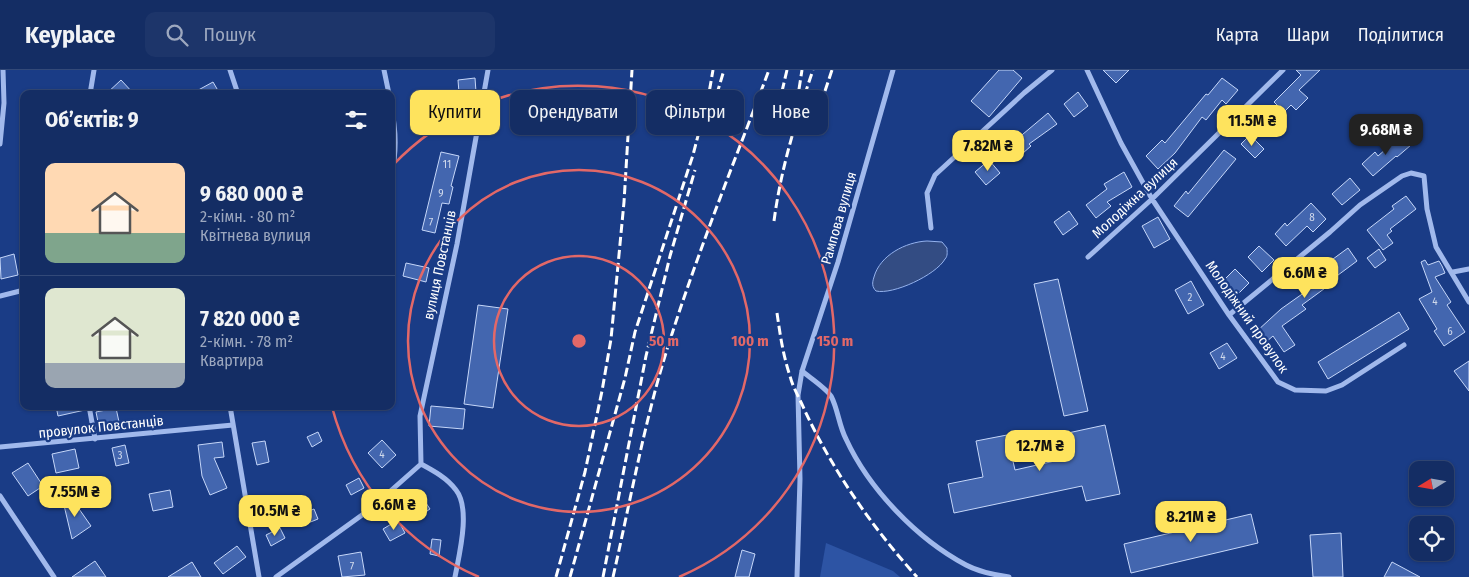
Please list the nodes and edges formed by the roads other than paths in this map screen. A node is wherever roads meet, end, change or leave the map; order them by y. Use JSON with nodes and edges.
{"nodes":[{"id":1,"x":3,"y":70,"type":"edge"},
{"id":2,"x":94,"y":70,"type":"edge"},
{"id":3,"x":230,"y":70,"type":"edge"},
{"id":4,"x":384,"y":70,"type":"edge"},
{"id":5,"x":488,"y":70,"type":"edge"},
{"id":6,"x":894,"y":70,"type":"edge"},
{"id":7,"x":1052,"y":70,"type":"edge"},
{"id":8,"x":1087,"y":70,"type":"edge"},
{"id":9,"x":1283,"y":70,"type":"edge"},
{"id":10,"x":91,"y":90,"type":"edge"},
{"id":11,"x":237,"y":90,"type":"edge"},
{"id":12,"x":388,"y":90,"type":"edge"},
{"id":13,"x":0,"y":144,"type":"edge"},
{"id":14,"x":1152,"y":199,"type":"junction"},
{"id":15,"x":931,"y":228,"type":"dead end"},
{"id":16,"x":1088,"y":257,"type":"dead end"},
{"id":17,"x":1469,"y":269,"type":"edge"},
{"id":18,"x":1452,"y":272,"type":"junction"},
{"id":19,"x":20,"y":291,"type":"edge"},
{"id":20,"x":0,"y":296,"type":"edge"},
{"id":21,"x":1469,"y":302,"type":"edge"},
{"id":22,"x":1229,"y":315,"type":"junction"},
{"id":23,"x":1404,"y":345,"type":"dead end"},
{"id":24,"x":802,"y":371,"type":"junction"},
{"id":25,"x":89,"y":410,"type":"edge"},
{"id":26,"x":231,"y":410,"type":"edge"},
{"id":27,"x":233,"y":425,"type":"junction"},
{"id":28,"x":95,"y":439,"type":"junction"},
{"id":29,"x":0,"y":447,"type":"edge"},
{"id":30,"x":421,"y":464,"type":"junction"},
{"id":31,"x":0,"y":496,"type":"edge"},
{"id":32,"x":54,"y":577,"type":"edge"},
{"id":33,"x":259,"y":577,"type":"edge"},
{"id":34,"x":276,"y":577,"type":"edge"},
{"id":35,"x":455,"y":577,"type":"edge"},
{"id":36,"x":797,"y":577,"type":"edge"},
{"id":37,"x":1009,"y":577,"type":"edge"}],
"edges":[{"from":1,"to":13,"type":"street"},
{"from":2,"to":10,"type":"street"},
{"from":3,"to":11,"type":"street"},
{"from":4,"to":12,"type":"street"},
{"from":5,"to":30,"type":"street","name":"вулиця Повстанців"},
{"from":6,"to":24,"type":"street","name":"Рампова вулиця"},
{"from":7,"to":15,"type":"street"},
{"from":8,"to":14,"type":"street","name":"Молодіжний провулок"},
{"from":9,"to":14,"type":"street","name":"Молодіжна вулиця"},
{"from":14,"to":16,"type":"street","name":"Молодіжна вулиця"},
{"from":14,"to":22,"type":"street","name":"Молодіжний провулок"},
{"from":17,"to":18,"type":"street"},
{"from":18,"to":21,"type":"street"},
{"from":18,"to":22,"type":"street"},
{"from":19,"to":20,"type":"street"},
{"from":22,"to":23,"type":"street","name":"Молодіжний провулок"},
{"from":24,"to":36,"type":"street","name":"Рампова вулиця"},
{"from":24,"to":37,"type":"street"},
{"from":25,"to":28,"type":"street"},
{"from":26,"to":27,"type":"street"},
{"from":27,"to":28,"type":"street","name":"провулок Повстанців"},
{"from":27,"to":33,"type":"street"},
{"from":28,"to":29,"type":"street","name":"провулок Повстанців"},
{"from":30,"to":34,"type":"street"},
{"from":30,"to":35,"type":"street"},
{"from":31,"to":32,"type":"street"}]}
